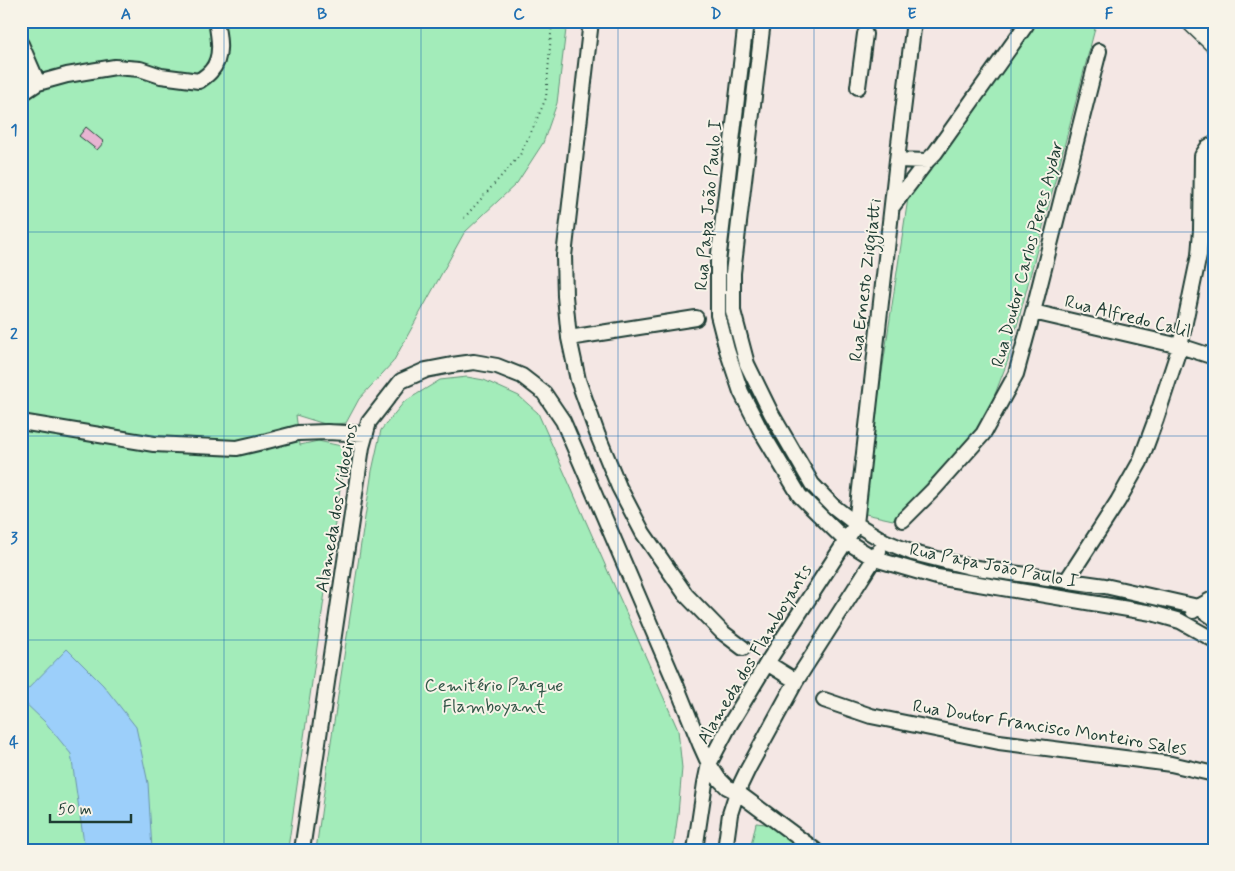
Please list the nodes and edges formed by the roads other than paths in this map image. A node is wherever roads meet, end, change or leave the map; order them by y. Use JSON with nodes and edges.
{"nodes":[{"id":1,"x":216,"y":21,"type":"edge"},
{"id":2,"x":591,"y":21,"type":"edge"},
{"id":3,"x":746,"y":21,"type":"edge"},
{"id":4,"x":763,"y":21,"type":"edge"},
{"id":5,"x":914,"y":21,"type":"edge"},
{"id":6,"x":1027,"y":21,"type":"edge"},
{"id":7,"x":1190,"y":21,"type":"edge"},
{"id":8,"x":864,"y":34,"type":"dead end"},
{"id":9,"x":21,"y":44,"type":"edge"},
{"id":10,"x":1214,"y":44,"type":"edge"},
{"id":11,"x":1099,"y":51,"type":"dead end"},
{"id":12,"x":38,"y":82,"type":"junction"},
{"id":13,"x":858,"y":87,"type":"dead end"},
{"id":14,"x":21,"y":96,"type":"edge"},
{"id":15,"x":1214,"y":144,"type":"edge"},
{"id":16,"x":897,"y":160,"type":"junction"},
{"id":17,"x":927,"y":161,"type":"junction"},
{"id":18,"x":892,"y":208,"type":"junction"},
{"id":19,"x":1033,"y":312,"type":"junction"},
{"id":20,"x":696,"y":318,"type":"dead end"},
{"id":21,"x":569,"y":338,"type":"junction"},
{"id":22,"x":1180,"y":346,"type":"junction"},
{"id":23,"x":1214,"y":357,"type":"edge"},
{"id":24,"x":21,"y":422,"type":"edge"},
{"id":25,"x":366,"y":434,"type":"junction"},
{"id":26,"x":903,"y":520,"type":"dead end"},
{"id":27,"x":856,"y":524,"type":"junction"},
{"id":28,"x":846,"y":541,"type":"junction"},
{"id":29,"x":884,"y":541,"type":"junction"},
{"id":30,"x":875,"y":559,"type":"junction"},
{"id":31,"x":1067,"y":580,"type":"junction"},
{"id":32,"x":1214,"y":598,"type":"edge"},
{"id":33,"x":1198,"y":607,"type":"junction"},
{"id":34,"x":1214,"y":618,"type":"edge"},
{"id":35,"x":1180,"y":621,"type":"junction"},
{"id":36,"x":1214,"y":640,"type":"edge"},
{"id":37,"x":743,"y":648,"type":"dead end"},
{"id":38,"x":766,"y":663,"type":"junction"},
{"id":39,"x":796,"y":681,"type":"junction"},
{"id":40,"x":824,"y":700,"type":"dead end"},
{"id":41,"x":709,"y":764,"type":"junction"},
{"id":42,"x":1214,"y":774,"type":"edge"},
{"id":43,"x":737,"y":792,"type":"junction"},
{"id":44,"x":302,"y":850,"type":"edge"},
{"id":45,"x":695,"y":850,"type":"edge"},
{"id":46,"x":725,"y":850,"type":"edge"},
{"id":47,"x":815,"y":850,"type":"edge"}],
"edges":[{"from":1,"to":12,"type":"street"},
{"from":2,"to":21,"type":"street"},
{"from":3,"to":28,"type":"street","name":"Rua Papa João Paulo I"},
{"from":4,"to":27,"type":"street","name":"Rua Papa João Paulo I"},
{"from":5,"to":16,"type":"street","name":"Rua Ernesto Ziggiatti"},
{"from":6,"to":17,"type":"street"},
{"from":7,"to":10,"type":"main road"},
{"from":8,"to":13,"type":"street"},
{"from":9,"to":12,"type":"street"},
{"from":11,"to":19,"type":"street","name":"Rua Doutor Carlos Peres Aydar"},
{"from":12,"to":14,"type":"street"},
{"from":15,"to":22,"type":"street"},
{"from":16,"to":17,"type":"street"},
{"from":16,"to":18,"type":"street","name":"Rua Ernesto Ziggiatti"},
{"from":17,"to":18,"type":"street"},
{"from":18,"to":27,"type":"street","name":"Rua Ernesto Ziggiatti"},
{"from":19,"to":22,"type":"street","name":"Rua Alfredo Calil"},
{"from":19,"to":26,"type":"street","name":"Rua Doutor Carlos Peres Aydar"},
{"from":20,"to":21,"type":"street"},
{"from":21,"to":37,"type":"street"},
{"from":22,"to":23,"type":"street","name":"Rua Alfredo Calil"},
{"from":22,"to":31,"type":"street"},
{"from":24,"to":25,"type":"street"},
{"from":25,"to":41,"type":"street","name":"Alameda dos Vidoeiros"},
{"from":25,"to":44,"type":"street","name":"Alameda dos Vidoeiros"},
{"from":27,"to":28,"type":"street","name":"Rua Ernesto Ziggiatti"},
{"from":27,"to":29,"type":"street","name":"Rua Papa João Paulo I"},
{"from":28,"to":30,"type":"street","name":"Rua Papa João Paulo I"},
{"from":28,"to":38,"type":"street","name":"Alameda dos Flamboyants"},
{"from":29,"to":30,"type":"street"},
{"from":29,"to":31,"type":"street","name":"Rua Papa João Paulo I"},
{"from":30,"to":35,"type":"street","name":"Rua Papa João Paulo I"},
{"from":30,"to":39,"type":"street"},
{"from":31,"to":33,"type":"street","name":"Rua Papa João Paulo I"},
{"from":32,"to":33,"type":"street"},
{"from":33,"to":34,"type":"street","name":"Rua Papa João Paulo I"},
{"from":33,"to":35,"type":"street"},
{"from":35,"to":36,"type":"street","name":"Rua Papa João Paulo I"},
{"from":38,"to":39,"type":"street"},
{"from":38,"to":41,"type":"street","name":"Alameda dos Flamboyants"},
{"from":39,"to":43,"type":"street"},
{"from":40,"to":42,"type":"street","name":"Rua Doutor Francisco Monteiro Sales"},
{"from":41,"to":43,"type":"street","name":"Alameda dos Vidoeiros"},
{"from":41,"to":45,"type":"street","name":"Alameda dos Flamboyants"},
{"from":43,"to":46,"type":"street"},
{"from":43,"to":47,"type":"street","name":"Alameda dos Vidoeiros"}]}
